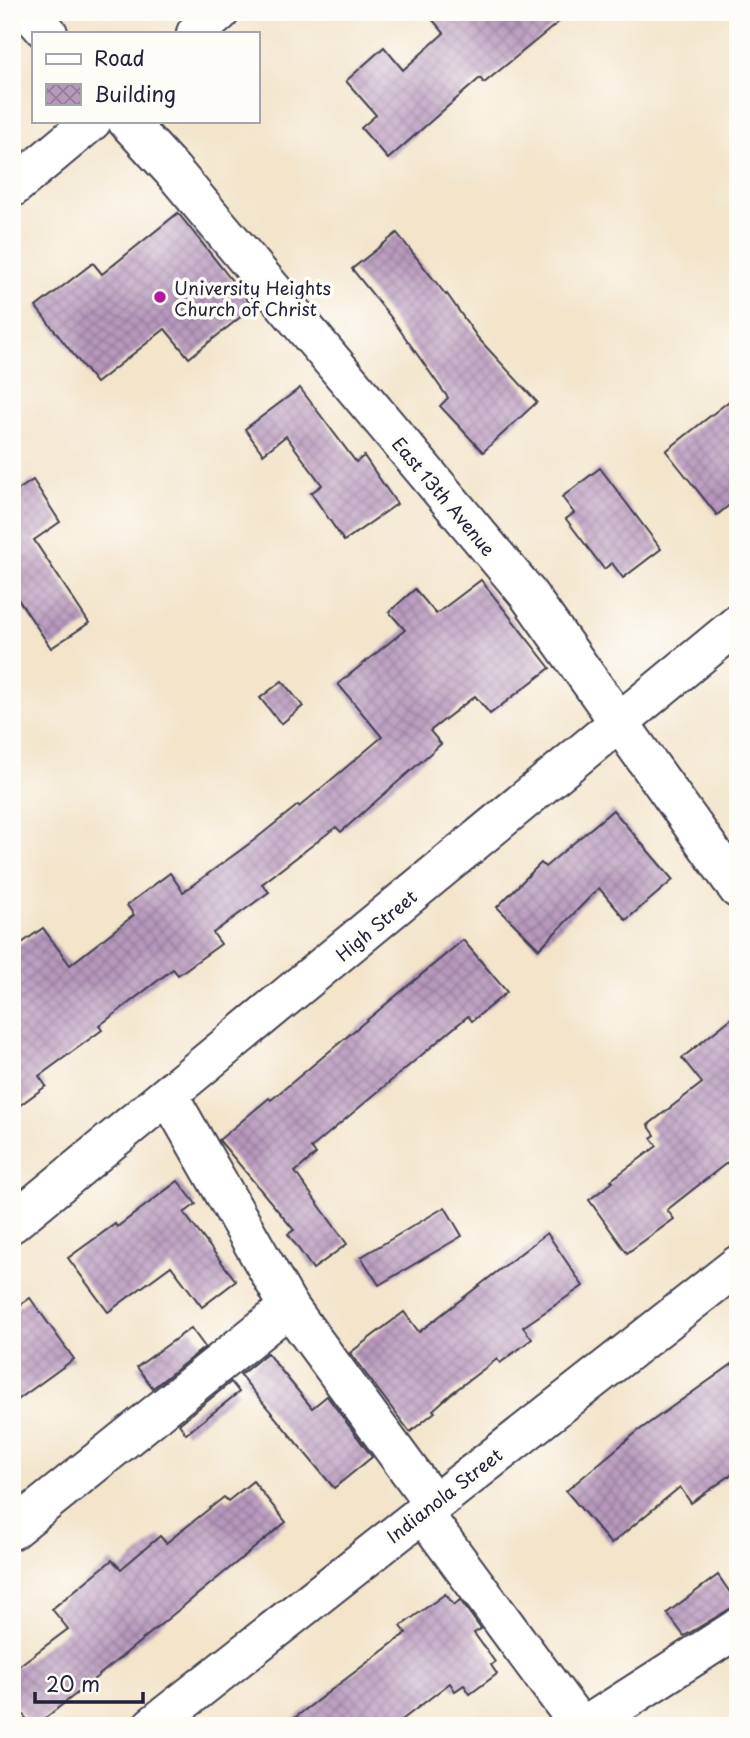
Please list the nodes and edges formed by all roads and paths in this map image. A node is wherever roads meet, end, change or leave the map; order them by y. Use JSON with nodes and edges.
{"nodes":[{"id":1,"x":29,"y":12,"type":"edge"},
{"id":2,"x":220,"y":12,"type":"edge"},
{"id":3,"x":47,"y":32,"type":"edge"},
{"id":4,"x":197,"y":32,"type":"edge"},
{"id":5,"x":91,"y":122,"type":"edge"},
{"id":6,"x":128,"y":122,"type":"edge"},
{"id":7,"x":12,"y":188,"type":"edge"},
{"id":8,"x":738,"y":624,"type":"edge"},
{"id":9,"x":620,"y":723,"type":"junction"},
{"id":10,"x":738,"y":889,"type":"edge"},
{"id":11,"x":169,"y":1097,"type":"junction"},
{"id":12,"x":12,"y":1223,"type":"edge"},
{"id":13,"x":738,"y":1265,"type":"edge"},
{"id":14,"x":289,"y":1307,"type":"junction"},
{"id":15,"x":428,"y":1508,"type":"junction"},
{"id":16,"x":12,"y":1530,"type":"edge"},
{"id":17,"x":738,"y":1628,"type":"edge"},
{"id":18,"x":152,"y":1726,"type":"edge"},
{"id":19,"x":582,"y":1726,"type":"edge"}],
"edges":[{"from":1,"to":3,"type":"street"},
{"from":2,"to":4,"type":"street"},
{"from":5,"to":7,"type":"street"},
{"from":6,"to":9,"type":"street","name":"East 13th Avenue"},
{"from":8,"to":9,"type":"street","name":"High Street"},
{"from":9,"to":10,"type":"street","name":"East 13th Avenue"},
{"from":9,"to":11,"type":"street","name":"High Street"},
{"from":11,"to":12,"type":"street","name":"High Street"},
{"from":11,"to":14,"type":"street"},
{"from":13,"to":15,"type":"street","name":"Indianola Street"},
{"from":14,"to":15,"type":"street"},
{"from":14,"to":16,"type":"street"},
{"from":15,"to":18,"type":"street","name":"Indianola Street"},
{"from":15,"to":19,"type":"street"},
{"from":17,"to":19,"type":"street"}]}
